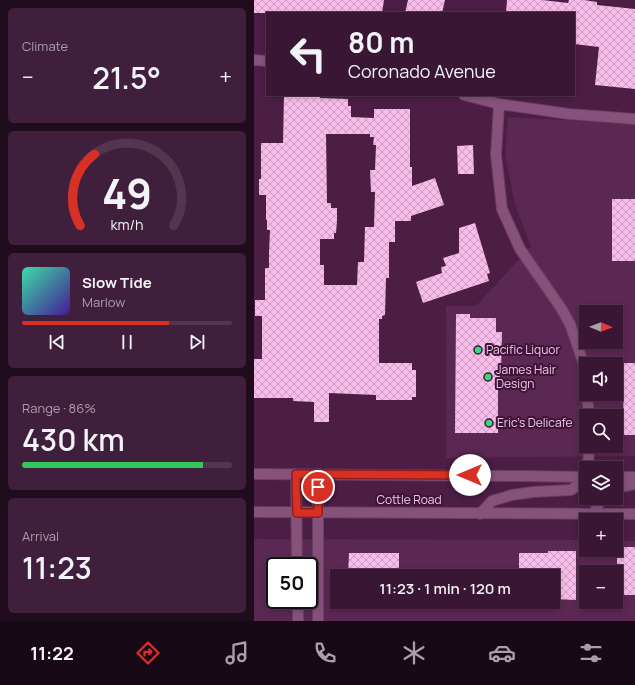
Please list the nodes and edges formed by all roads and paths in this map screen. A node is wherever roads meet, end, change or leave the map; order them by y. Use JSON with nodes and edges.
{"nodes":[{"id":1,"x":254,"y":60,"type":"edge"},
{"id":2,"x":266,"y":61,"type":"edge"},
{"id":3,"x":468,"y":96,"type":"edge"},
{"id":4,"x":499,"y":104,"type":"junction"},
{"id":5,"x":635,"y":119,"type":"edge"},
{"id":6,"x":581,"y":357,"type":"edge"},
{"id":7,"x":254,"y":474,"type":"edge"},
{"id":8,"x":296,"y":474,"type":"junction"},
{"id":9,"x":318,"y":474,"type":"junction"},
{"id":10,"x":623,"y":477,"type":"edge"},
{"id":11,"x":635,"y":477,"type":"edge"},
{"id":12,"x":579,"y":478,"type":"edge"},
{"id":13,"x":579,"y":484,"type":"edge"},
{"id":14,"x":635,"y":484,"type":"edge"},
{"id":15,"x":623,"y":487,"type":"edge"},
{"id":16,"x":254,"y":512,"type":"edge"},
{"id":17,"x":297,"y":513,"type":"junction"},
{"id":18,"x":318,"y":513,"type":"junction"},
{"id":19,"x":480,"y":514,"type":"junction"},
{"id":20,"x":579,"y":514,"type":"edge"},
{"id":21,"x":623,"y":514,"type":"edge"},
{"id":22,"x":635,"y":514,"type":"edge"},
{"id":23,"x":297,"y":557,"type":"edge"},
{"id":24,"x":298,"y":609,"type":"edge"},
{"id":25,"x":298,"y":621,"type":"edge"},
{"id":26,"x":318,"y":621,"type":"edge"}],
"edges":[{"from":1,"to":2,"type":"main road"},
{"from":3,"to":4,"type":"main road"},
{"from":4,"to":5,"type":"main road"},
{"from":4,"to":6,"type":"main road"},
{"from":7,"to":8,"type":"main road","name":"Cottle Road"},
{"from":8,"to":9,"type":"main road","name":"Cottle Road"},
{"from":8,"to":17,"type":"main road"},
{"from":9,"to":12,"type":"main road","name":"Cottle Road"},
{"from":9,"to":18,"type":"main road"},
{"from":10,"to":11,"type":"main road"},
{"from":13,"to":19,"type":"main road"},
{"from":14,"to":15,"type":"main road"},
{"from":16,"to":17,"type":"main road","name":"Cottle Road"},
{"from":17,"to":18,"type":"main road","name":"Cottle Road"},
{"from":17,"to":23,"type":"main road"},
{"from":18,"to":19,"type":"main road","name":"Cottle Road"},
{"from":18,"to":26,"type":"main road"},
{"from":19,"to":20,"type":"main road","name":"Cottle Road"},
{"from":21,"to":22,"type":"main road","name":"Cottle Road"},
{"from":24,"to":25,"type":"main road"}]}
